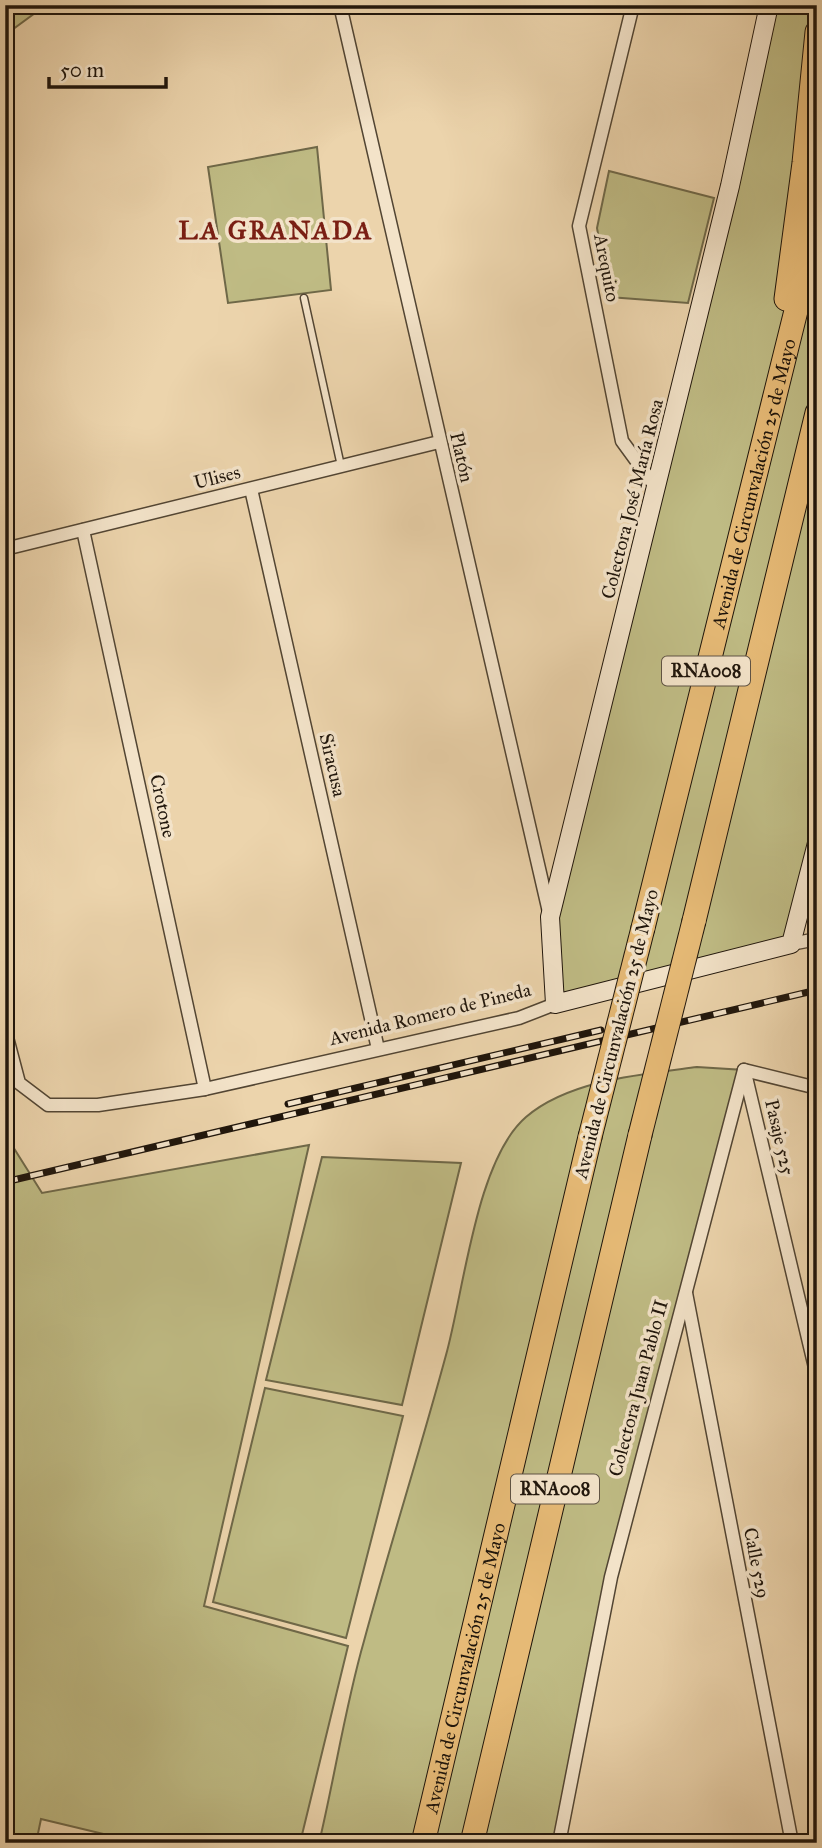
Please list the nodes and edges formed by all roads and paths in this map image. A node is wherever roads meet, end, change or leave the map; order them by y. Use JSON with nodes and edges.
{"nodes":[{"id":1,"x":355,"y":5,"type":"edge"},
{"id":2,"x":633,"y":5,"type":"edge"},
{"id":3,"x":769,"y":5,"type":"edge"},
{"id":4,"x":340,"y":6,"type":"edge"},
{"id":5,"x":817,"y":32,"type":"edge"},
{"id":6,"x":817,"y":226,"type":"edge"},
{"id":7,"x":304,"y":298,"type":"dead end"},
{"id":8,"x":817,"y":413,"type":"edge"},
{"id":9,"x":770,"y":414,"type":"junction"},
{"id":10,"x":439,"y":442,"type":"junction"},
{"id":11,"x":817,"y":455,"type":"edge"},
{"id":12,"x":341,"y":466,"type":"junction"},
{"id":13,"x":251,"y":489,"type":"junction"},
{"id":14,"x":657,"y":489,"type":"junction"},
{"id":15,"x":83,"y":530,"type":"junction"},
{"id":16,"x":5,"y":549,"type":"edge"},
{"id":17,"x":772,"y":594,"type":"junction"},
{"id":18,"x":817,"y":843,"type":"edge"},
{"id":19,"x":550,"y":917,"type":"junction"},
{"id":20,"x":817,"y":939,"type":"edge"},
{"id":21,"x":791,"y":944,"type":"junction"},
{"id":22,"x":555,"y":1004,"type":"junction"},
{"id":23,"x":5,"y":1030,"type":"edge"},
{"id":24,"x":378,"y":1049,"type":"junction"},
{"id":25,"x":744,"y":1070,"type":"junction"},
{"id":26,"x":817,"y":1088,"type":"edge"},
{"id":27,"x":205,"y":1089,"type":"junction"},
{"id":28,"x":685,"y":1290,"type":"junction"},
{"id":29,"x":812,"y":1342,"type":"edge"},
{"id":30,"x":817,"y":1376,"type":"edge"},
{"id":31,"x":423,"y":1843,"type":"edge"},
{"id":32,"x":472,"y":1843,"type":"edge"},
{"id":33,"x":559,"y":1843,"type":"edge"},
{"id":34,"x":792,"y":1843,"type":"edge"}],
"edges":[{"from":1,"to":4,"type":"street"},
{"from":2,"to":14,"type":"street","name":"Arequito"},
{"from":3,"to":14,"type":"main road","name":"Colectora José María Rosa"},
{"from":4,"to":10,"type":"street","name":"Platón"},
{"from":5,"to":9,"type":"highway"},
{"from":6,"to":9,"type":"highway","name":"Avenida de Circunvalación 25 de Mayo","number":"RNA008"},
{"from":7,"to":12,"type":"lane"},
{"from":8,"to":17,"type":"highway","number":"RNA008"},
{"from":9,"to":31,"type":"highway","name":"Avenida de Circunvalación 25 de Mayo","number":"RNA008","bridge":true},
{"from":10,"to":12,"type":"street","name":"Ulises"},
{"from":10,"to":19,"type":"street","name":"Platón"},
{"from":11,"to":17,"type":"highway","number":"RNA008"},
{"from":12,"to":13,"type":"street","name":"Ulises"},
{"from":13,"to":15,"type":"street","name":"Ulises"},
{"from":13,"to":24,"type":"street","name":"Siracusa"},
{"from":14,"to":19,"type":"main road","name":"Colectora José María Rosa"},
{"from":15,"to":16,"type":"street","name":"Ulises"},
{"from":15,"to":27,"type":"street","name":"Crotone"},
{"from":17,"to":32,"type":"highway","number":"RNA008","bridge":true},
{"from":18,"to":21,"type":"main road"},
{"from":19,"to":22,"type":"main road","name":"Colectora José María Rosa"},
{"from":20,"to":21,"type":"street","name":"Avenida Romero de Pineda"},
{"from":21,"to":22,"type":"main road","name":"Avenida Romero de Pineda"},
{"from":22,"to":24,"type":"street","name":"Avenida Romero de Pineda"},
{"from":23,"to":27,"type":"street","name":"Avenida Romero de Pineda"},
{"from":24,"to":27,"type":"street","name":"Avenida Romero de Pineda"},
{"from":25,"to":26,"type":"street"},
{"from":25,"to":28,"type":"street","name":"Colectora Juan Pablo II"},
{"from":25,"to":29,"type":"street","name":"Pasaje 525"},
{"from":28,"to":33,"type":"street","name":"Colectora Juan Pablo II"},
{"from":28,"to":34,"type":"street","name":"Calle 529"},
{"from":29,"to":30,"type":"street","name":"Pasaje 525"}]}
